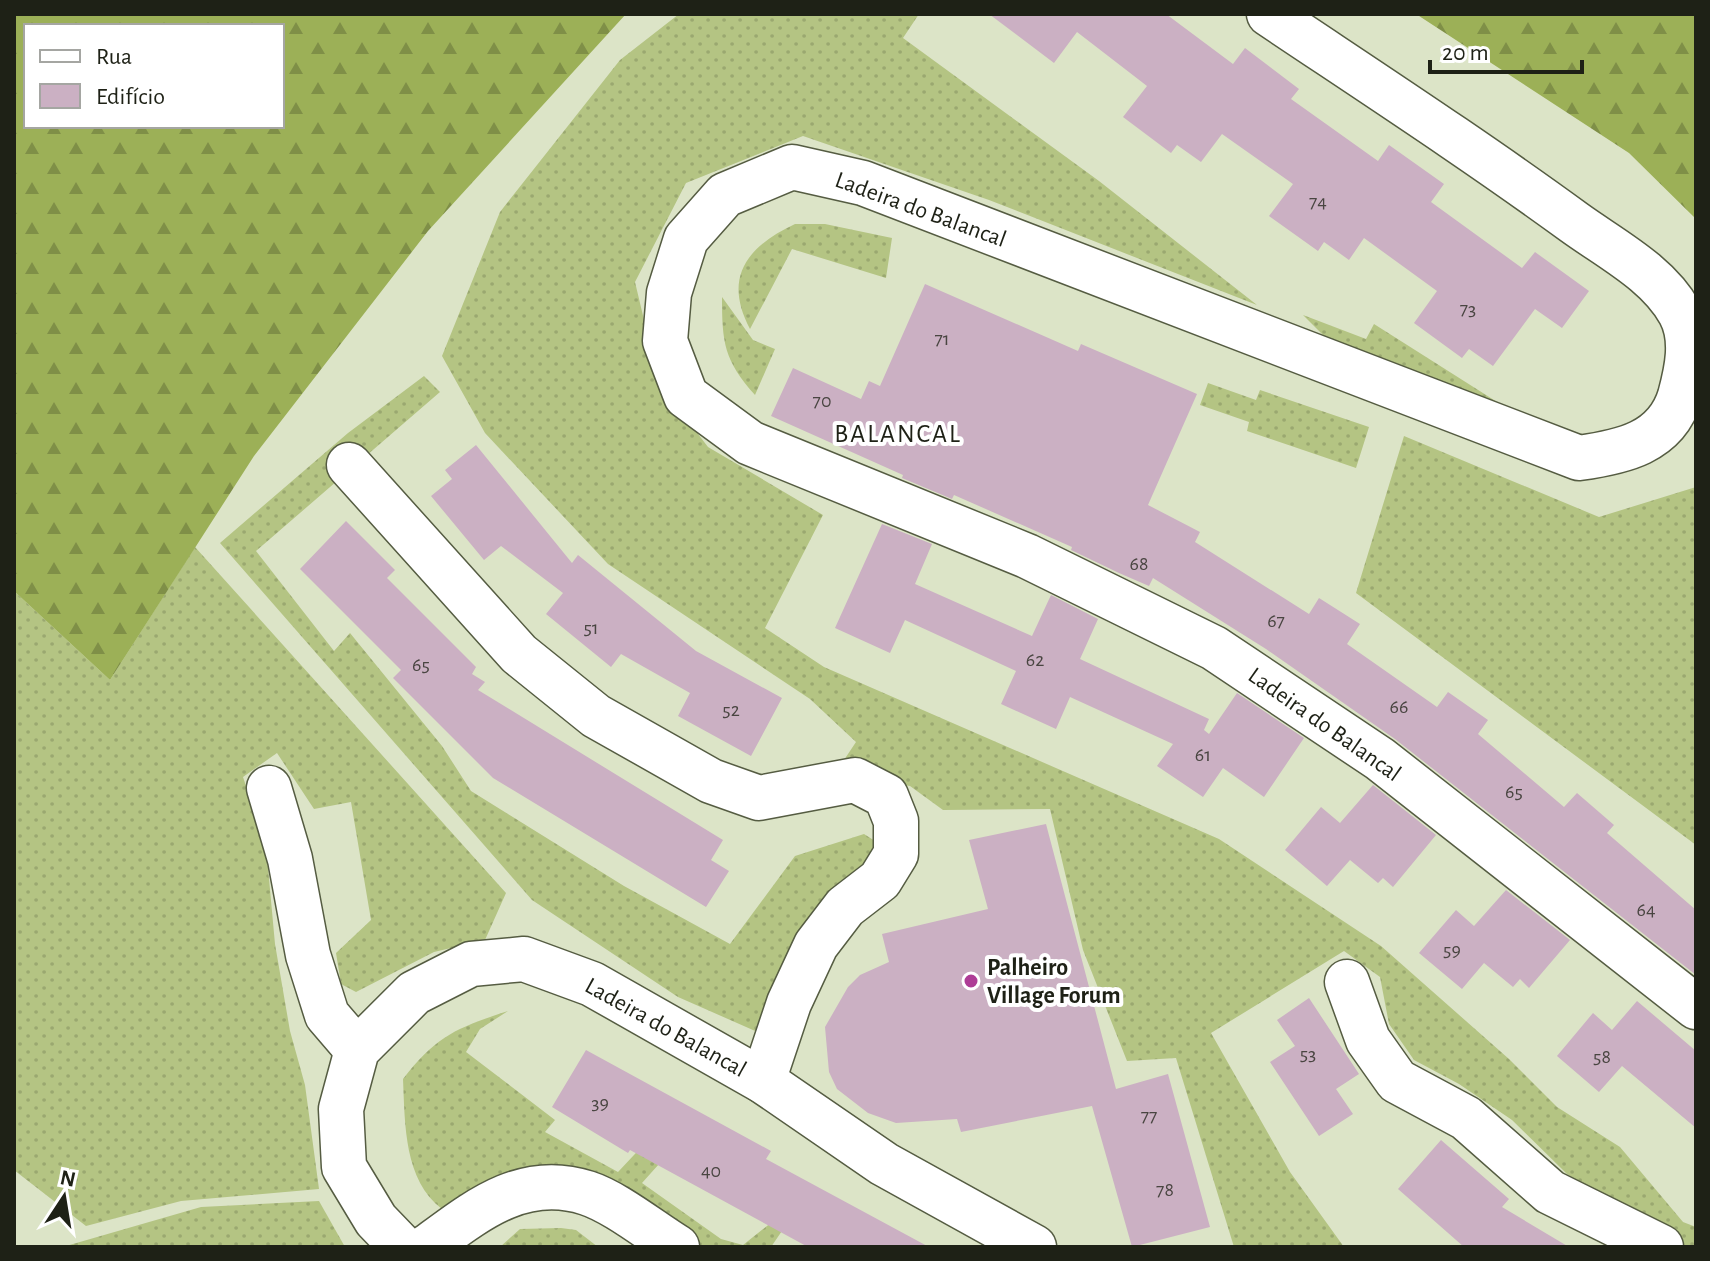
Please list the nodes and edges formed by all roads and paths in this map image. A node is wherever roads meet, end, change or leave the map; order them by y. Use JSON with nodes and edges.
{"nodes":[{"id":1,"x":1269,"y":14,"type":"edge"},
{"id":2,"x":349,"y":465,"type":"dead end"},
{"id":3,"x":269,"y":788,"type":"dead end"},
{"id":4,"x":1347,"y":982,"type":"dead end"},
{"id":5,"x":1696,"y":1007,"type":"edge"},
{"id":6,"x":357,"y":1050,"type":"junction"},
{"id":7,"x":763,"y":1081,"type":"junction"},
{"id":8,"x":402,"y":1247,"type":"edge"},
{"id":9,"x":427,"y":1247,"type":"edge"},
{"id":10,"x":677,"y":1247,"type":"edge"},
{"id":11,"x":1034,"y":1247,"type":"edge"},
{"id":12,"x":1661,"y":1247,"type":"edge"}],
"edges":[{"from":1,"to":5,"type":"street","name":"Ladeira do Balancal"},
{"from":2,"to":7,"type":"street"},
{"from":3,"to":6,"type":"street"},
{"from":4,"to":12,"type":"street"},
{"from":6,"to":7,"type":"street","name":"Ladeira do Balancal"},
{"from":6,"to":8,"type":"street","name":"Ladeira do Balancal"},
{"from":7,"to":11,"type":"street","name":"Ladeira do Balancal"},
{"from":9,"to":10,"type":"street"}]}
